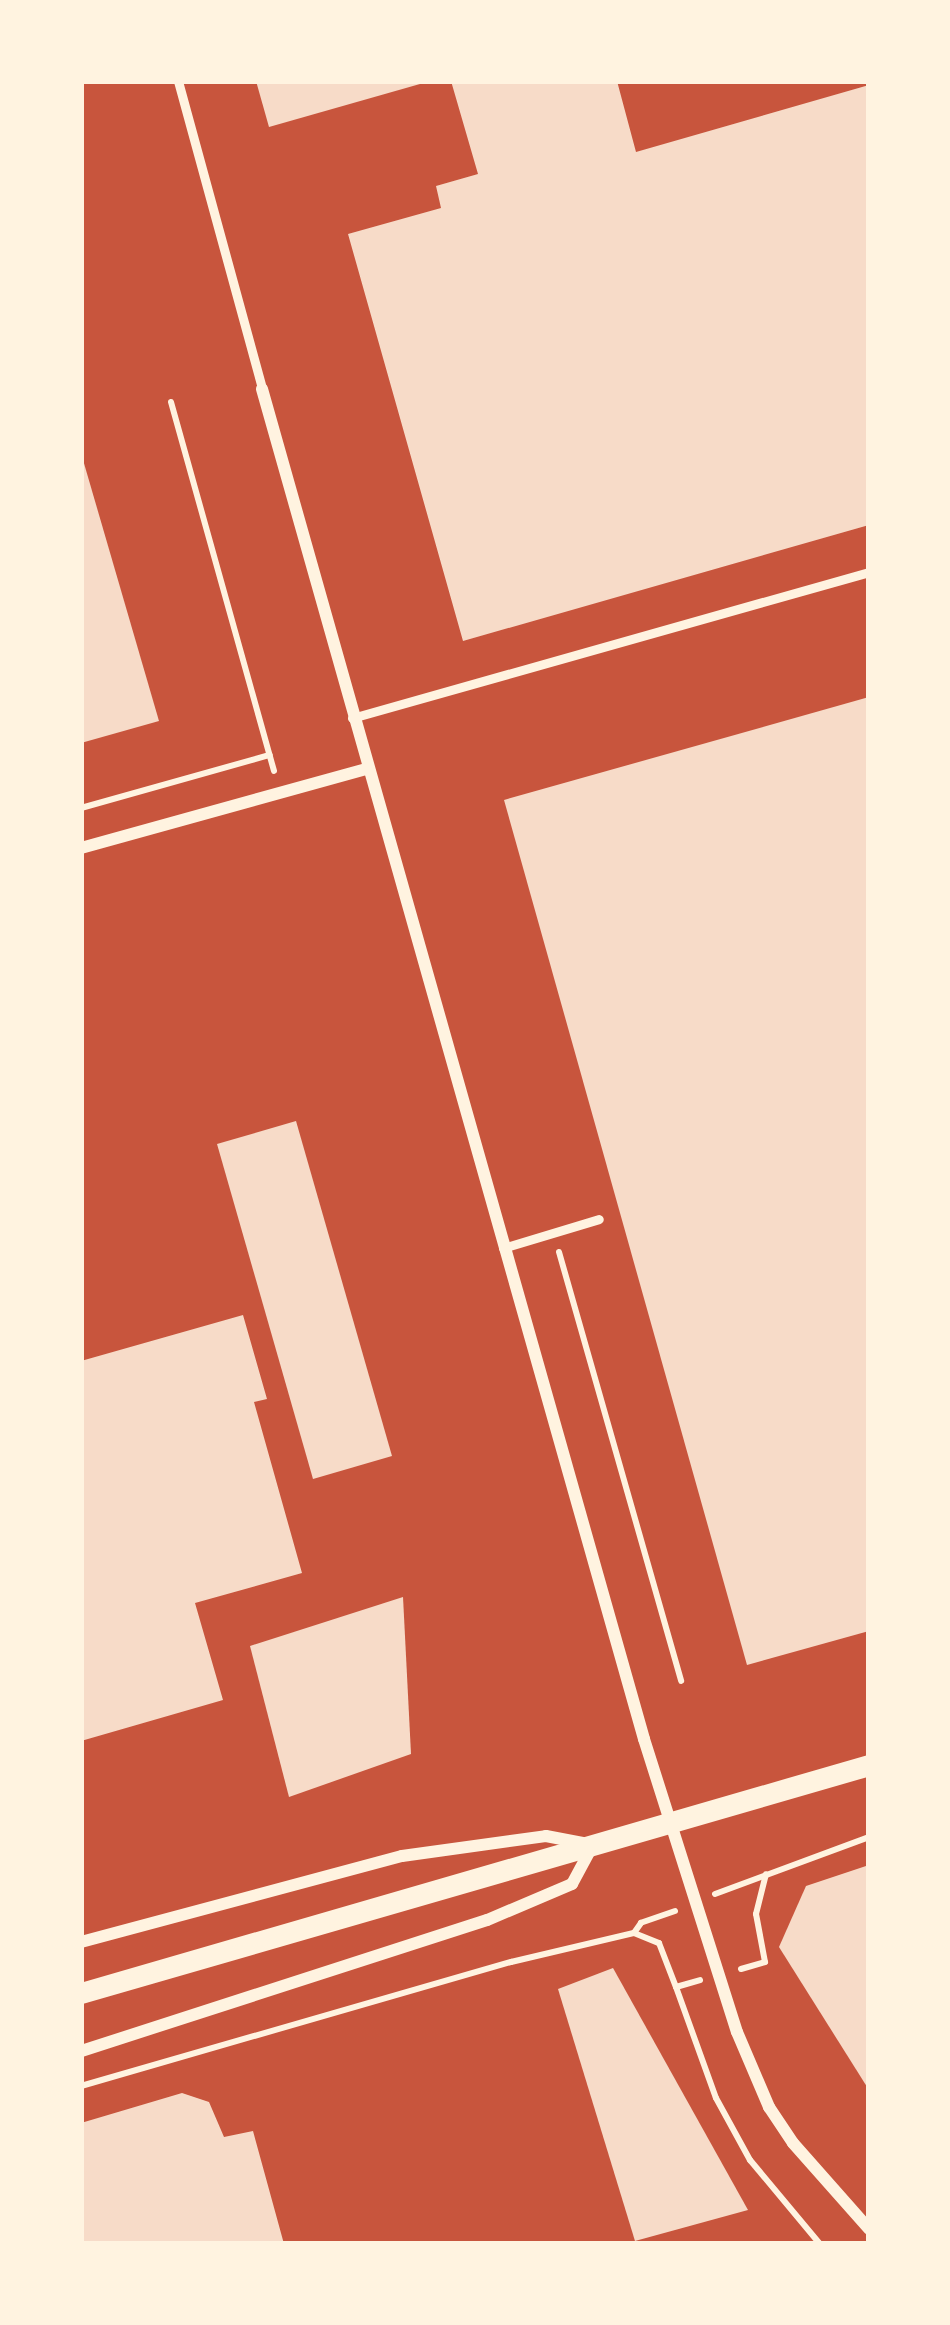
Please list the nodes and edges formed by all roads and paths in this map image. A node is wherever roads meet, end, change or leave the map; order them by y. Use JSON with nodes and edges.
{"nodes":[{"id":1,"x":178,"y":81,"type":"edge"},
{"id":2,"x":262,"y":389,"type":"joint"},
{"id":3,"x":171,"y":402,"type":"dead end"},
{"id":4,"x":869,"y":572,"type":"edge"},
{"id":5,"x":352,"y":718,"type":"junction"},
{"id":6,"x":270,"y":755,"type":"junction"},
{"id":7,"x":365,"y":769,"type":"junction"},
{"id":8,"x":280,"y":792,"type":"junction"},
{"id":9,"x":81,"y":808,"type":"edge"},
{"id":10,"x":81,"y":848,"type":"edge"},
{"id":11,"x":599,"y":1219,"type":"dead end"},
{"id":12,"x":554,"y":1233,"type":"junction"},
{"id":13,"x":503,"y":1248,"type":"junction"},
{"id":14,"x":681,"y":1681,"type":"dead end"},
{"id":15,"x":869,"y":1765,"type":"edge"},
{"id":16,"x":671,"y":1821,"type":"junction"},
{"id":17,"x":869,"y":1837,"type":"edge"},
{"id":18,"x":593,"y":1845,"type":"junction"},
{"id":19,"x":766,"y":1874,"type":"dead end"},
{"id":20,"x":634,"y":1933,"type":"dead end"},
{"id":21,"x":81,"y":1942,"type":"edge"},
{"id":22,"x":676,"y":1987,"type":"dead end"},
{"id":23,"x":81,"y":1993,"type":"edge"},
{"id":24,"x":81,"y":2051,"type":"edge"},
{"id":25,"x":81,"y":2086,"type":"edge"},
{"id":26,"x":869,"y":2230,"type":"edge"},
{"id":27,"x":820,"y":2244,"type":"edge"}],
"edges":[{"from":1,"to":2,"type":"lane"},
{"from":2,"to":5,"type":"street"},
{"from":3,"to":6,"type":"path"},
{"from":4,"to":5,"type":"lane"},
{"from":5,"to":7,"type":"street"},
{"from":6,"to":8,"type":"path"},
{"from":6,"to":9,"type":"path"},
{"from":7,"to":8,"type":"street"},
{"from":7,"to":13,"type":"street"},
{"from":8,"to":10,"type":"street"},
{"from":11,"to":12,"type":"lane"},
{"from":12,"to":13,"type":"lane"},
{"from":12,"to":14,"type":"path"},
{"from":13,"to":16,"type":"street"},
{"from":15,"to":16,"type":"street"},
{"from":16,"to":18,"type":"street"},
{"from":16,"to":26,"type":"street"},
{"from":17,"to":19,"type":"path"},
{"from":18,"to":21,"type":"street"},
{"from":18,"to":23,"type":"street"},
{"from":18,"to":24,"type":"street"},
{"from":20,"to":25,"type":"path"},
{"from":22,"to":27,"type":"path"}]}
